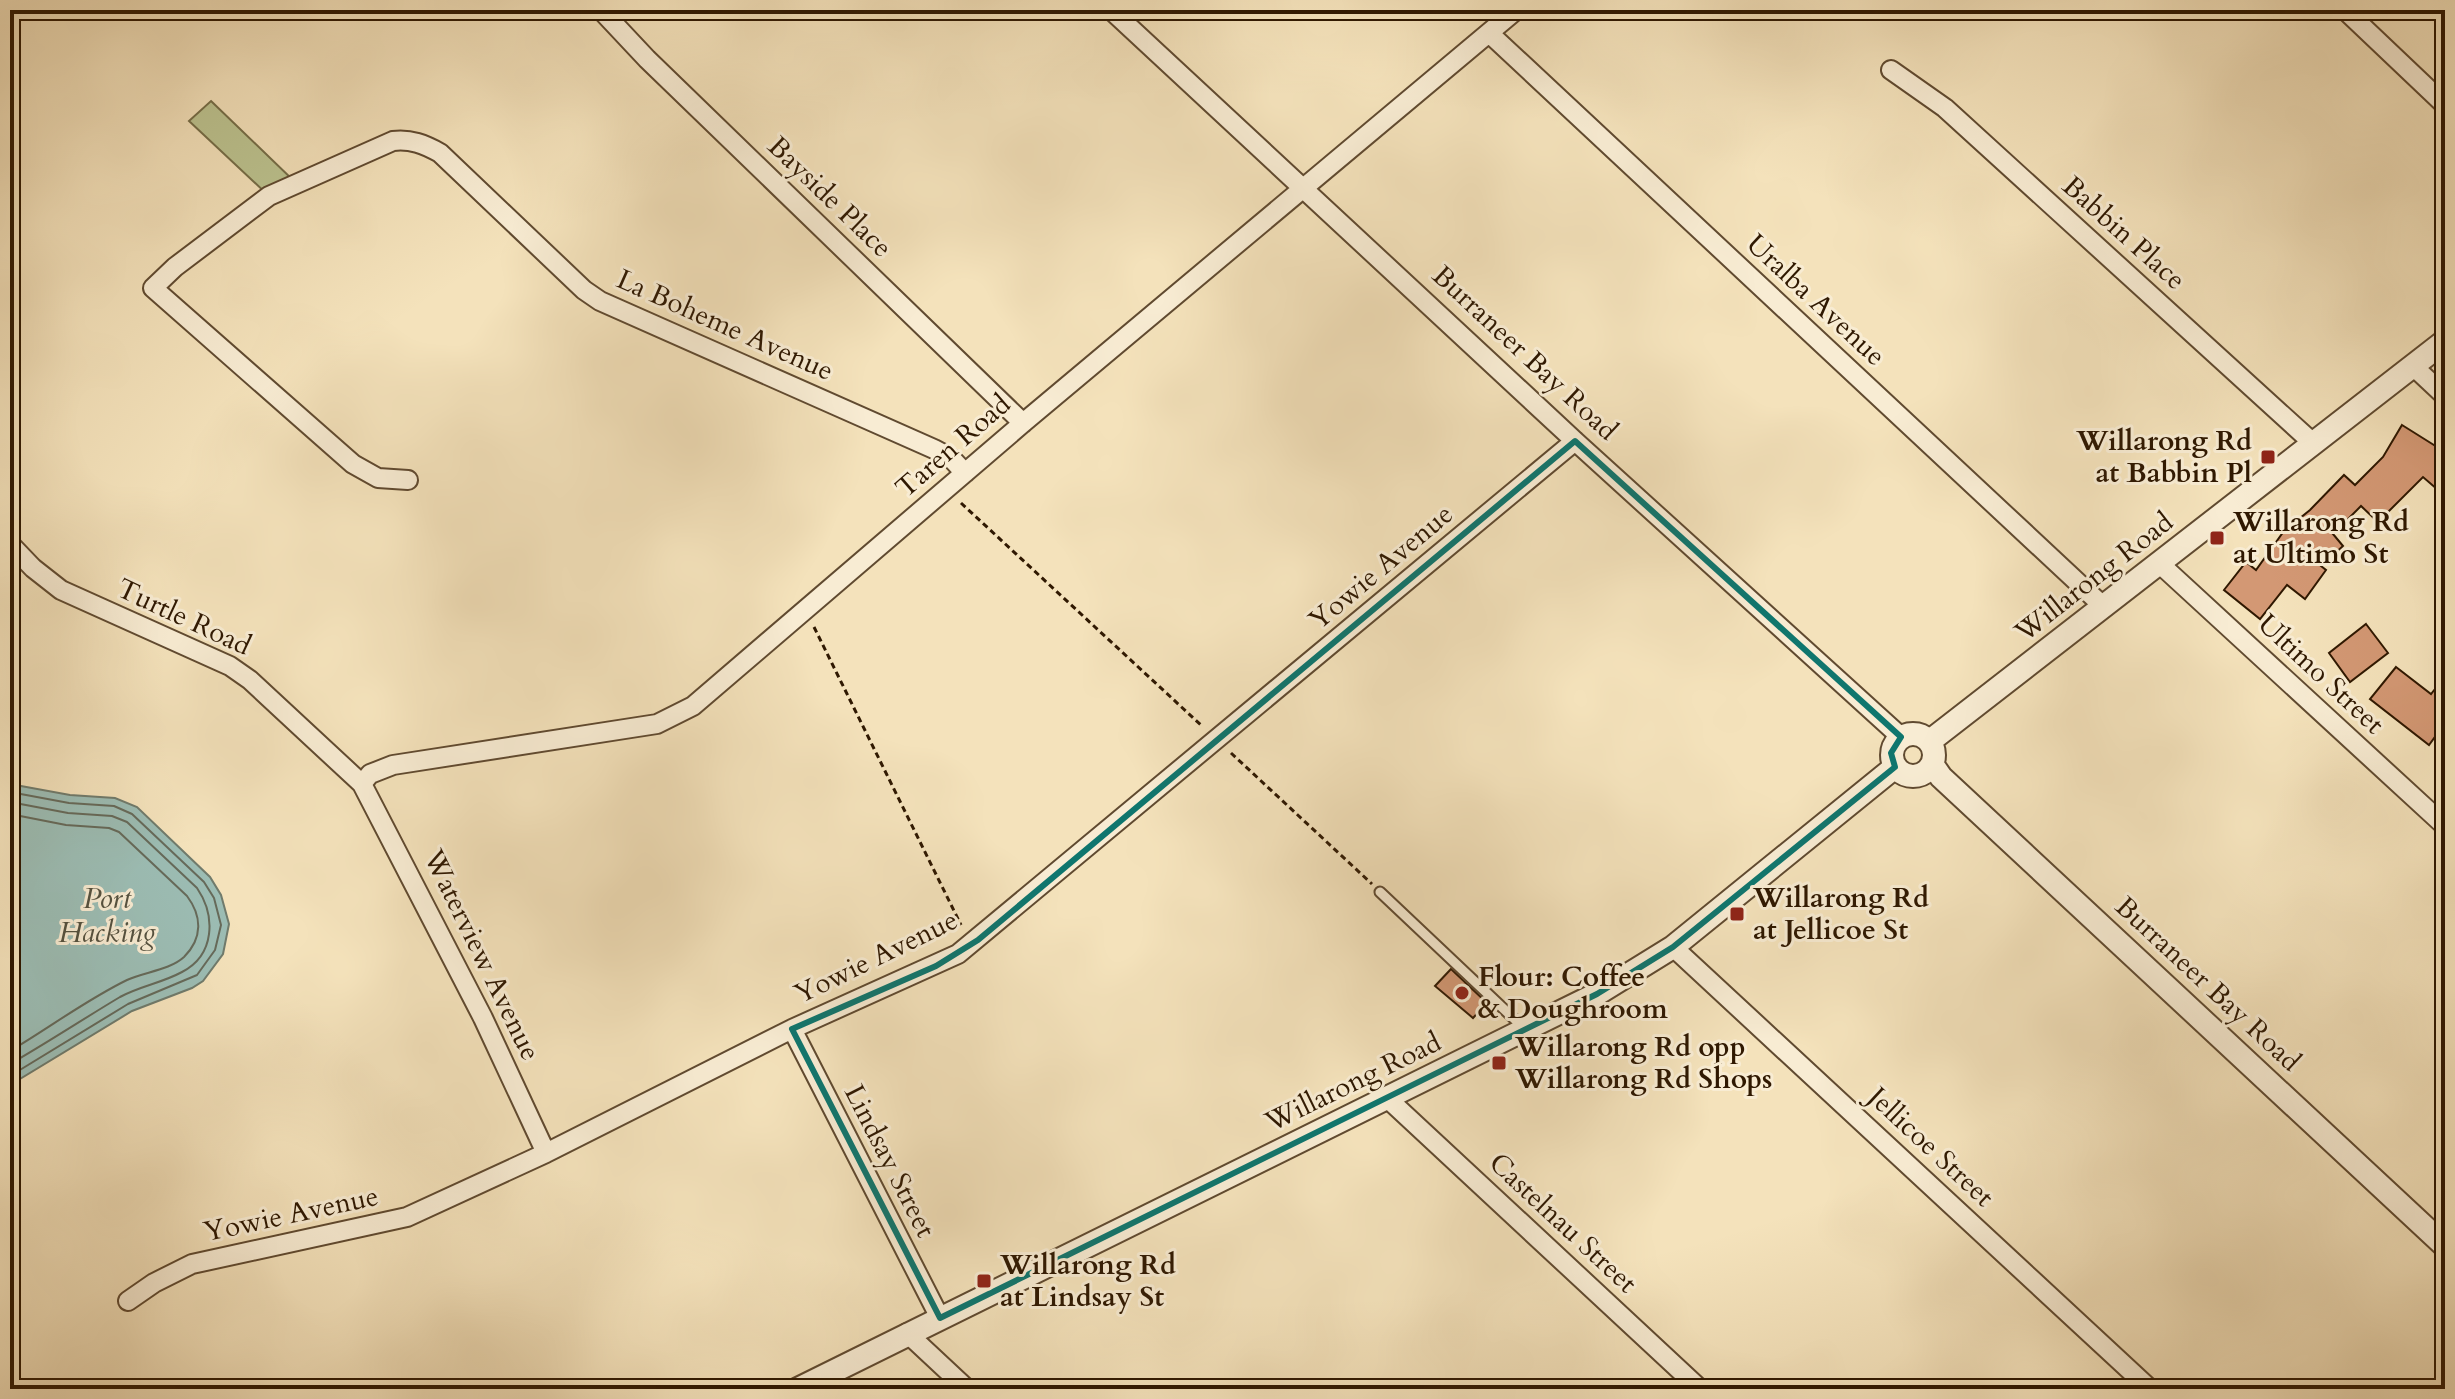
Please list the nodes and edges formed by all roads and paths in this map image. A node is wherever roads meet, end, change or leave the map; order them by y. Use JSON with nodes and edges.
{"nodes":[{"id":1,"x":601,"y":10,"type":"edge"},
{"id":2,"x":1111,"y":10,"type":"edge"},
{"id":3,"x":2345,"y":10,"type":"edge"},
{"id":4,"x":1500,"y":19,"type":"edge"},
{"id":5,"x":1891,"y":70,"type":"dead end"},
{"id":6,"x":2445,"y":105,"type":"edge"},
{"id":7,"x":1304,"y":189,"type":"junction"},
{"id":8,"x":2445,"y":341,"type":"edge"},
{"id":9,"x":2413,"y":366,"type":"junction"},
{"id":10,"x":2445,"y":396,"type":"edge"},
{"id":11,"x":1023,"y":423,"type":"junction"},
{"id":12,"x":1575,"y":441,"type":"junction"},
{"id":13,"x":2314,"y":444,"type":"junction"},
{"id":14,"x":965,"y":473,"type":"junction"},
{"id":15,"x":408,"y":480,"type":"dead end"},
{"id":16,"x":946,"y":489,"type":"junction"},
{"id":17,"x":10,"y":544,"type":"edge"},
{"id":18,"x":2160,"y":564,"type":"junction"},
{"id":19,"x":2104,"y":607,"type":"junction"},
{"id":20,"x":806,"y":609,"type":"junction"},
{"id":21,"x":1901,"y":737,"type":"junction"},
{"id":22,"x":1217,"y":741,"type":"junction"},
{"id":23,"x":1930,"y":741,"type":"junction"},
{"id":24,"x":1932,"y":764,"type":"junction"},
{"id":25,"x":1895,"y":767,"type":"junction"},
{"id":26,"x":362,"y":784,"type":"junction"},
{"id":27,"x":2445,"y":826,"type":"edge"},
{"id":28,"x":1380,"y":892,"type":"joint"},
{"id":29,"x":971,"y":945,"type":"junction"},
{"id":30,"x":1673,"y":947,"type":"junction"},
{"id":31,"x":792,"y":1029,"type":"junction"},
{"id":32,"x":1526,"y":1030,"type":"junction"},
{"id":33,"x":1387,"y":1098,"type":"junction"},
{"id":34,"x":546,"y":1153,"type":"junction"},
{"id":35,"x":2445,"y":1246,"type":"edge"},
{"id":36,"x":128,"y":1301,"type":"dead end"},
{"id":37,"x":940,"y":1318,"type":"junction"},
{"id":38,"x":907,"y":1333,"type":"junction"},
{"id":39,"x":798,"y":1389,"type":"edge"},
{"id":40,"x":967,"y":1389,"type":"edge"},
{"id":41,"x":1700,"y":1389,"type":"edge"},
{"id":42,"x":2150,"y":1389,"type":"edge"}],
"edges":[{"from":1,"to":11,"type":"street","name":"Bayside Place"},
{"from":2,"to":7,"type":"street","name":"Burraneer Bay Road"},
{"from":3,"to":6,"type":"street"},
{"from":4,"to":7,"type":"street","name":"Taren Road"},
{"from":4,"to":19,"type":"street","name":"Uralba Avenue"},
{"from":5,"to":13,"type":"street","name":"Babbin Place"},
{"from":7,"to":11,"type":"street","name":"Taren Road"},
{"from":7,"to":12,"type":"street","name":"Burraneer Bay Road"},
{"from":8,"to":9,"type":"street","name":"Willarong Road"},
{"from":9,"to":10,"type":"street"},
{"from":9,"to":13,"type":"street","name":"Willarong Road"},
{"from":11,"to":14,"type":"street","name":"Taren Road"},
{"from":12,"to":21,"type":"street","name":"Burraneer Bay Road"},
{"from":12,"to":22,"type":"street","name":"Yowie Avenue"},
{"from":13,"to":18,"type":"street","name":"Willarong Road"},
{"from":14,"to":15,"type":"street","name":"La Boheme Avenue"},
{"from":14,"to":16,"type":"street","name":"Taren Road"},
{"from":16,"to":20,"type":"street","name":"Taren Road"},
{"from":16,"to":22,"type":"path"},
{"from":17,"to":26,"type":"street","name":"Turtle Road"},
{"from":18,"to":19,"type":"street","name":"Willarong Road"},
{"from":18,"to":27,"type":"street","name":"Ultimo Street"},
{"from":19,"to":23,"type":"street","name":"Willarong Road"},
{"from":20,"to":26,"type":"street","name":"Taren Road"},
{"from":20,"to":29,"type":"path"},
{"from":21,"to":23,"type":"street"},
{"from":21,"to":25,"type":"street"},
{"from":22,"to":28,"type":"path"},
{"from":22,"to":29,"type":"street","name":"Yowie Avenue"},
{"from":23,"to":24,"type":"street"},
{"from":24,"to":25,"type":"street"},
{"from":24,"to":35,"type":"street","name":"Burraneer Bay Road"},
{"from":25,"to":30,"type":"street","name":"Willarong Road"},
{"from":26,"to":34,"type":"street","name":"Waterview Avenue"},
{"from":28,"to":32,"type":"lane"},
{"from":29,"to":31,"type":"street","name":"Yowie Avenue"},
{"from":30,"to":32,"type":"street","name":"Willarong Road"},
{"from":30,"to":42,"type":"street","name":"Jellicoe Street"},
{"from":31,"to":34,"type":"street","name":"Yowie Avenue"},
{"from":31,"to":37,"type":"street","name":"Lindsay Street"},
{"from":32,"to":33,"type":"street","name":"Willarong Road"},
{"from":33,"to":37,"type":"street","name":"Willarong Road"},
{"from":33,"to":41,"type":"street","name":"Castelnau Street"},
{"from":34,"to":36,"type":"street","name":"Yowie Avenue"},
{"from":37,"to":38,"type":"street","name":"Willarong Road"},
{"from":38,"to":39,"type":"street","name":"Willarong Road"},
{"from":38,"to":40,"type":"street"}]}
